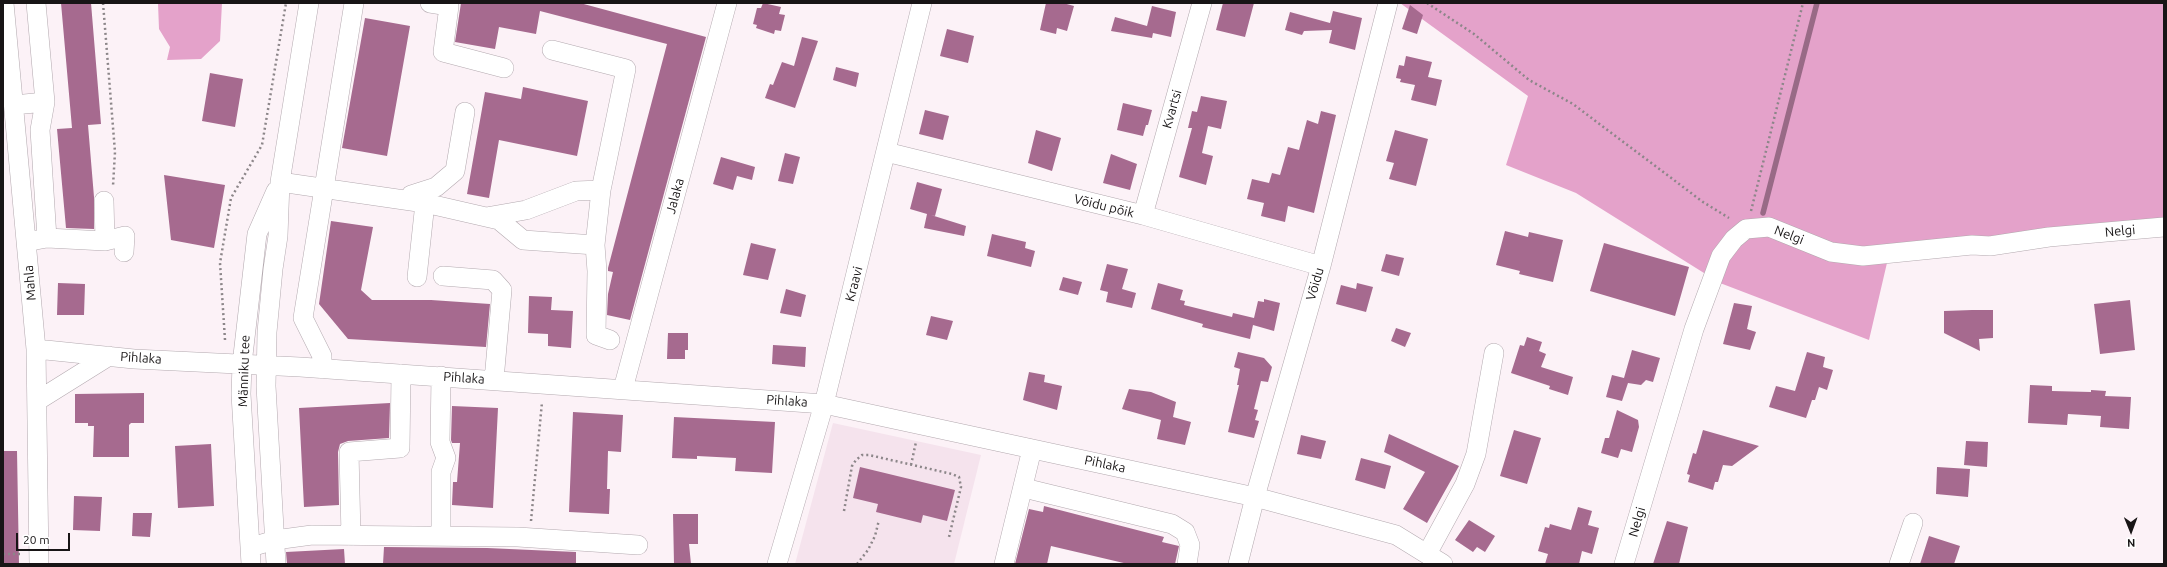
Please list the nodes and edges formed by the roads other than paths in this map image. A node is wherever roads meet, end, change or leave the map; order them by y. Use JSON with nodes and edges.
{"nodes":[{"id":1,"x":4,"y":3,"type":"edge"},
{"id":2,"x":36,"y":3,"type":"edge"},
{"id":3,"x":308,"y":3,"type":"edge"},
{"id":4,"x":354,"y":3,"type":"edge"},
{"id":5,"x":430,"y":3,"type":"edge"},
{"id":6,"x":727,"y":3,"type":"edge"},
{"id":7,"x":922,"y":3,"type":"edge"},
{"id":8,"x":1202,"y":3,"type":"edge"},
{"id":9,"x":1388,"y":3,"type":"edge"},
{"id":10,"x":552,"y":50,"type":"dead end"},
{"id":11,"x":504,"y":68,"type":"dead end"},
{"id":12,"x":45,"y":102,"type":"junction"},
{"id":13,"x":14,"y":105,"type":"junction"},
{"id":14,"x":465,"y":112,"type":"dead end"},
{"id":15,"x":886,"y":152,"type":"junction"},
{"id":16,"x":280,"y":182,"type":"junction"},
{"id":17,"x":323,"y":188,"type":"junction"},
{"id":18,"x":601,"y":190,"type":"junction"},
{"id":19,"x":418,"y":199,"type":"junction"},
{"id":20,"x":104,"y":201,"type":"road end"},
{"id":21,"x":1143,"y":215,"type":"junction"},
{"id":22,"x":486,"y":217,"type":"junction"},
{"id":23,"x":2164,"y":227,"type":"edge"},
{"id":24,"x":47,"y":238,"type":"junction"},
{"id":25,"x":105,"y":241,"type":"junction"},
{"id":26,"x":26,"y":242,"type":"junction"},
{"id":27,"x":594,"y":245,"type":"junction"},
{"id":28,"x":124,"y":252,"type":"dead end"},
{"id":29,"x":1321,"y":266,"type":"junction"},
{"id":30,"x":443,"y":276,"type":"dead end"},
{"id":31,"x":417,"y":277,"type":"dead end"},
{"id":32,"x":610,"y":340,"type":"dead end"},
{"id":33,"x":36,"y":349,"type":"junction"},
{"id":34,"x":1494,"y":353,"type":"dead end"},
{"id":35,"x":109,"y":356,"type":"junction"},
{"id":36,"x":242,"y":364,"type":"junction"},
{"id":37,"x":266,"y":365,"type":"junction"},
{"id":38,"x":322,"y":369,"type":"junction"},
{"id":39,"x":401,"y":374,"type":"junction"},
{"id":40,"x":441,"y":376,"type":"junction"},
{"id":41,"x":494,"y":380,"type":"junction"},
{"id":42,"x":623,"y":389,"type":"junction"},
{"id":43,"x":37,"y":401,"type":"junction"},
{"id":44,"x":824,"y":404,"type":"junction"},
{"id":45,"x":1032,"y":449,"type":"junction"},
{"id":46,"x":1024,"y":488,"type":"junction"},
{"id":47,"x":1255,"y":497,"type":"junction"},
{"id":48,"x":1913,"y":524,"type":"dead end"},
{"id":49,"x":351,"y":536,"type":"junction"},
{"id":50,"x":441,"y":536,"type":"junction"},
{"id":51,"x":275,"y":540,"type":"junction"},
{"id":52,"x":638,"y":544,"type":"dead end"},
{"id":53,"x":1427,"y":554,"type":"junction"},
{"id":54,"x":251,"y":556,"type":"edge"},
{"id":55,"x":40,"y":564,"type":"edge"},
{"id":56,"x":276,"y":564,"type":"edge"},
{"id":57,"x":777,"y":564,"type":"edge"},
{"id":58,"x":1004,"y":564,"type":"edge"},
{"id":59,"x":1187,"y":564,"type":"edge"},
{"id":60,"x":1238,"y":564,"type":"edge"},
{"id":61,"x":1443,"y":564,"type":"edge"},
{"id":62,"x":1624,"y":564,"type":"edge"},
{"id":63,"x":1899,"y":564,"type":"edge"}],
"edges":[{"from":1,"to":13,"type":"street","name":"Mahla"},
{"from":2,"to":12,"type":"street"},
{"from":3,"to":16,"type":"street","name":"Männiku tee"},
{"from":4,"to":17,"type":"street"},
{"from":5,"to":11,"type":"street"},
{"from":6,"to":42,"type":"street","name":"Jalaka"},
{"from":7,"to":15,"type":"street","name":"Kraavi"},
{"from":8,"to":21,"type":"street","name":"Kvartsi"},
{"from":9,"to":29,"type":"street","name":"Võidu"},
{"from":10,"to":18,"type":"street"},
{"from":12,"to":13,"type":"street"},
{"from":12,"to":24,"type":"street"},
{"from":13,"to":26,"type":"street","name":"Mahla"},
{"from":14,"to":19,"type":"street"},
{"from":15,"to":21,"type":"street","name":"Võidu põik"},
{"from":15,"to":44,"type":"street","name":"Kraavi"},
{"from":16,"to":17,"type":"street"},
{"from":16,"to":36,"type":"street","name":"Männiku tee"},
{"from":16,"to":37,"type":"street","name":"Männiku tee"},
{"from":17,"to":19,"type":"street"},
{"from":17,"to":38,"type":"street"},
{"from":18,"to":22,"type":"street"},
{"from":18,"to":27,"type":"street"},
{"from":19,"to":22,"type":"street"},
{"from":19,"to":31,"type":"street"},
{"from":20,"to":25,"type":"street"},
{"from":21,"to":29,"type":"street","name":"Võidu põik"},
{"from":22,"to":27,"type":"street"},
{"from":23,"to":62,"type":"street","name":"Nelgi"},
{"from":24,"to":25,"type":"street"},
{"from":24,"to":26,"type":"street"},
{"from":25,"to":28,"type":"street"},
{"from":26,"to":33,"type":"street","name":"Mahla"},
{"from":27,"to":32,"type":"street"},
{"from":29,"to":47,"type":"street","name":"Võidu"},
{"from":30,"to":41,"type":"street"},
{"from":33,"to":35,"type":"street","name":"Pihlaka"},
{"from":33,"to":43,"type":"street","name":"Mahla"},
{"from":34,"to":53,"type":"street"},
{"from":35,"to":36,"type":"street","name":"Pihlaka"},
{"from":35,"to":43,"type":"street","name":"Pihlaka"},
{"from":36,"to":37,"type":"street","name":"Pihlaka"},
{"from":36,"to":54,"type":"street","name":"Männiku tee"},
{"from":37,"to":38,"type":"street","name":"Pihlaka"},
{"from":37,"to":51,"type":"street","name":"Männiku tee"},
{"from":38,"to":39,"type":"street","name":"Pihlaka"},
{"from":39,"to":40,"type":"street","name":"Pihlaka"},
{"from":39,"to":49,"type":"street"},
{"from":40,"to":41,"type":"street","name":"Pihlaka"},
{"from":40,"to":50,"type":"street"},
{"from":41,"to":42,"type":"street","name":"Pihlaka"},
{"from":42,"to":44,"type":"street","name":"Pihlaka"},
{"from":43,"to":55,"type":"street","name":"Mahla"},
{"from":44,"to":45,"type":"street","name":"Pihlaka"},
{"from":44,"to":57,"type":"street","name":"Kraavi"},
{"from":45,"to":46,"type":"street"},
{"from":45,"to":47,"type":"street","name":"Pihlaka"},
{"from":46,"to":58,"type":"street"},
{"from":46,"to":59,"type":"street"},
{"from":47,"to":53,"type":"street","name":"Pihlaka"},
{"from":47,"to":60,"type":"street","name":"Võidu"},
{"from":48,"to":63,"type":"street"},
{"from":49,"to":50,"type":"street"},
{"from":49,"to":51,"type":"street"},
{"from":50,"to":52,"type":"street"},
{"from":51,"to":54,"type":"street"},
{"from":51,"to":56,"type":"street","name":"Männiku tee"},
{"from":53,"to":61,"type":"street","name":"Pihlaka"}]}
